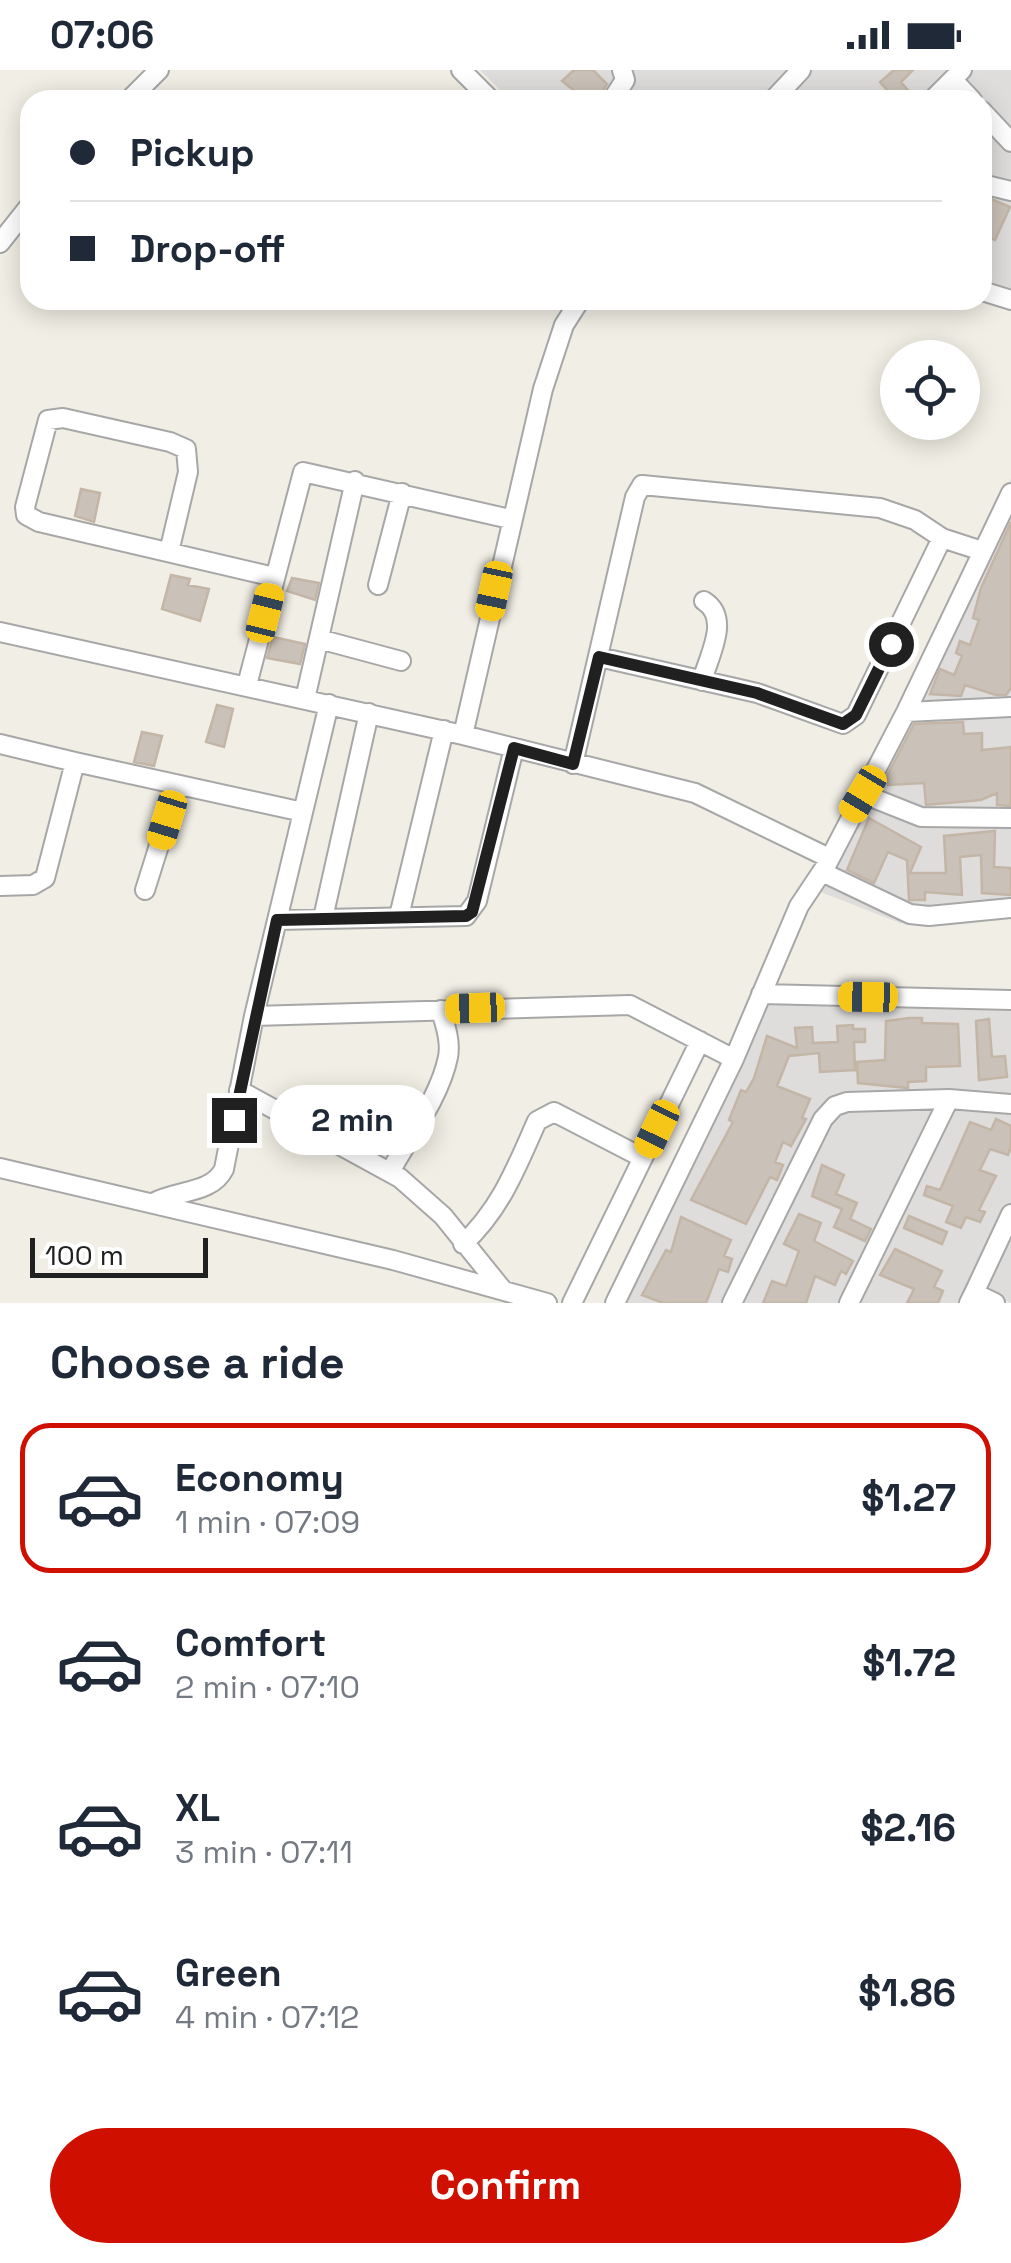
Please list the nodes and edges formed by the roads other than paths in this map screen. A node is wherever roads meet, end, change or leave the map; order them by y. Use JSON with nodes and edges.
{"nodes":[{"id":1,"x":159,"y":70,"type":"edge"},
{"id":2,"x":461,"y":70,"type":"edge"},
{"id":3,"x":801,"y":70,"type":"edge"},
{"id":4,"x":139,"y":90,"type":"edge"},
{"id":5,"x":481,"y":90,"type":"edge"},
{"id":6,"x":782,"y":90,"type":"edge"},
{"id":7,"x":992,"y":122,"type":"edge"},
{"id":8,"x":1011,"y":142,"type":"edge"},
{"id":9,"x":20,"y":218,"type":"edge"},
{"id":10,"x":0,"y":243,"type":"edge"},
{"id":11,"x":575,"y":310,"type":"edge"},
{"id":12,"x":355,"y":481,"type":"junction"},
{"id":13,"x":402,"y":492,"type":"junction"},
{"id":14,"x":1011,"y":493,"type":"edge"},
{"id":15,"x":510,"y":518,"type":"junction"},
{"id":16,"x":942,"y":538,"type":"junction"},
{"id":17,"x":982,"y":551,"type":"junction"},
{"id":18,"x":168,"y":552,"type":"junction"},
{"id":19,"x":274,"y":577,"type":"junction"},
{"id":20,"x":378,"y":584,"type":"dead end"},
{"id":21,"x":704,"y":601,"type":"dead end"},
{"id":22,"x":0,"y":632,"type":"edge"},
{"id":23,"x":319,"y":640,"type":"junction"},
{"id":24,"x":599,"y":657,"type":"junction"},
{"id":25,"x":400,"y":661,"type":"dead end"},
{"id":26,"x":702,"y":681,"type":"junction"},
{"id":27,"x":247,"y":685,"type":"junction"},
{"id":28,"x":305,"y":698,"type":"junction"},
{"id":29,"x":329,"y":704,"type":"junction"},
{"id":30,"x":1011,"y":707,"type":"edge"},
{"id":31,"x":906,"y":712,"type":"junction"},
{"id":32,"x":369,"y":713,"type":"junction"},
{"id":33,"x":444,"y":730,"type":"junction"},
{"id":34,"x":464,"y":735,"type":"junction"},
{"id":35,"x":0,"y":744,"type":"edge"},
{"id":36,"x":514,"y":748,"type":"junction"},
{"id":37,"x":75,"y":762,"type":"junction"},
{"id":38,"x":573,"y":764,"type":"junction"},
{"id":39,"x":178,"y":784,"type":"junction"},
{"id":40,"x":863,"y":794,"type":"junction"},
{"id":41,"x":303,"y":812,"type":"junction"},
{"id":42,"x":1011,"y":818,"type":"edge"},
{"id":43,"x":826,"y":865,"type":"junction"},
{"id":44,"x":0,"y":886,"type":"edge"},
{"id":45,"x":145,"y":890,"type":"dead end"},
{"id":46,"x":1011,"y":908,"type":"edge"},
{"id":47,"x":398,"y":916,"type":"junction"},
{"id":48,"x":324,"y":918,"type":"junction"},
{"id":49,"x":277,"y":920,"type":"junction"},
{"id":50,"x":762,"y":994,"type":"junction"},
{"id":51,"x":1011,"y":1000,"type":"edge"},
{"id":52,"x":441,"y":1010,"type":"junction"},
{"id":53,"x":254,"y":1016,"type":"junction"},
{"id":54,"x":700,"y":1041,"type":"junction"},
{"id":55,"x":734,"y":1059,"type":"junction"},
{"id":56,"x":239,"y":1090,"type":"junction"},
{"id":57,"x":949,"y":1099,"type":"junction"},
{"id":58,"x":1011,"y":1104,"type":"edge"},
{"id":59,"x":643,"y":1158,"type":"junction"},
{"id":60,"x":0,"y":1168,"type":"edge"},
{"id":61,"x":390,"y":1172,"type":"junction"},
{"id":62,"x":153,"y":1203,"type":"junction"},
{"id":63,"x":1011,"y":1214,"type":"edge"},
{"id":64,"x":463,"y":1244,"type":"junction"},
{"id":65,"x":503,"y":1290,"type":"junction"},
{"id":66,"x":971,"y":1298,"type":"edge"},
{"id":67,"x":547,"y":1303,"type":"edge"},
{"id":68,"x":572,"y":1303,"type":"edge"},
{"id":69,"x":615,"y":1303,"type":"edge"},
{"id":70,"x":732,"y":1303,"type":"edge"},
{"id":71,"x":849,"y":1303,"type":"edge"},
{"id":72,"x":995,"y":1303,"type":"edge"}],
"edges":[{"from":1,"to":4,"type":"street"},
{"from":2,"to":5,"type":"street"},
{"from":3,"to":6,"type":"street"},
{"from":7,"to":8,"type":"street"},
{"from":9,"to":10,"type":"street"},
{"from":11,"to":15,"type":"street"},
{"from":12,"to":13,"type":"street"},
{"from":12,"to":19,"type":"street"},
{"from":12,"to":23,"type":"street"},
{"from":13,"to":15,"type":"street"},
{"from":13,"to":20,"type":"street"},
{"from":14,"to":17,"type":"street"},
{"from":15,"to":34,"type":"street"},
{"from":16,"to":17,"type":"street"},
{"from":16,"to":24,"type":"street"},
{"from":16,"to":26,"type":"street"},
{"from":17,"to":31,"type":"street"},
{"from":18,"to":18,"type":"street"},
{"from":18,"to":19,"type":"street"},
{"from":19,"to":27,"type":"street"},
{"from":21,"to":26,"type":"street"},
{"from":22,"to":27,"type":"street"},
{"from":23,"to":25,"type":"street"},
{"from":23,"to":28,"type":"street"},
{"from":24,"to":26,"type":"street"},
{"from":24,"to":38,"type":"street"},
{"from":27,"to":28,"type":"street"},
{"from":28,"to":29,"type":"street"},
{"from":29,"to":32,"type":"street"},
{"from":29,"to":41,"type":"street"},
{"from":30,"to":31,"type":"street"},
{"from":31,"to":40,"type":"street"},
{"from":32,"to":33,"type":"street"},
{"from":32,"to":48,"type":"street"},
{"from":33,"to":34,"type":"street"},
{"from":33,"to":47,"type":"street"},
{"from":34,"to":36,"type":"street"},
{"from":35,"to":37,"type":"street"},
{"from":36,"to":38,"type":"street"},
{"from":36,"to":47,"type":"street"},
{"from":37,"to":39,"type":"street"},
{"from":37,"to":44,"type":"street"},
{"from":38,"to":43,"type":"street"},
{"from":39,"to":41,"type":"street"},
{"from":39,"to":45,"type":"street"},
{"from":40,"to":42,"type":"street"},
{"from":40,"to":43,"type":"street"},
{"from":41,"to":49,"type":"street"},
{"from":43,"to":46,"type":"street"},
{"from":43,"to":50,"type":"street"},
{"from":47,"to":48,"type":"street"},
{"from":48,"to":49,"type":"street"},
{"from":49,"to":53,"type":"street"},
{"from":50,"to":51,"type":"street"},
{"from":50,"to":55,"type":"street"},
{"from":52,"to":53,"type":"street"},
{"from":52,"to":54,"type":"street"},
{"from":52,"to":61,"type":"street"},
{"from":53,"to":56,"type":"street"},
{"from":54,"to":55,"type":"street"},
{"from":54,"to":59,"type":"street"},
{"from":55,"to":69,"type":"street"},
{"from":56,"to":61,"type":"street"},
{"from":56,"to":62,"type":"street"},
{"from":57,"to":58,"type":"street"},
{"from":57,"to":70,"type":"street"},
{"from":57,"to":71,"type":"street"},
{"from":59,"to":64,"type":"street"},
{"from":59,"to":68,"type":"street"},
{"from":60,"to":62,"type":"street"},
{"from":61,"to":64,"type":"street"},
{"from":62,"to":65,"type":"street"},
{"from":63,"to":66,"type":"street"},
{"from":64,"to":65,"type":"street"},
{"from":65,"to":67,"type":"street"},
{"from":66,"to":72,"type":"street"}]}
